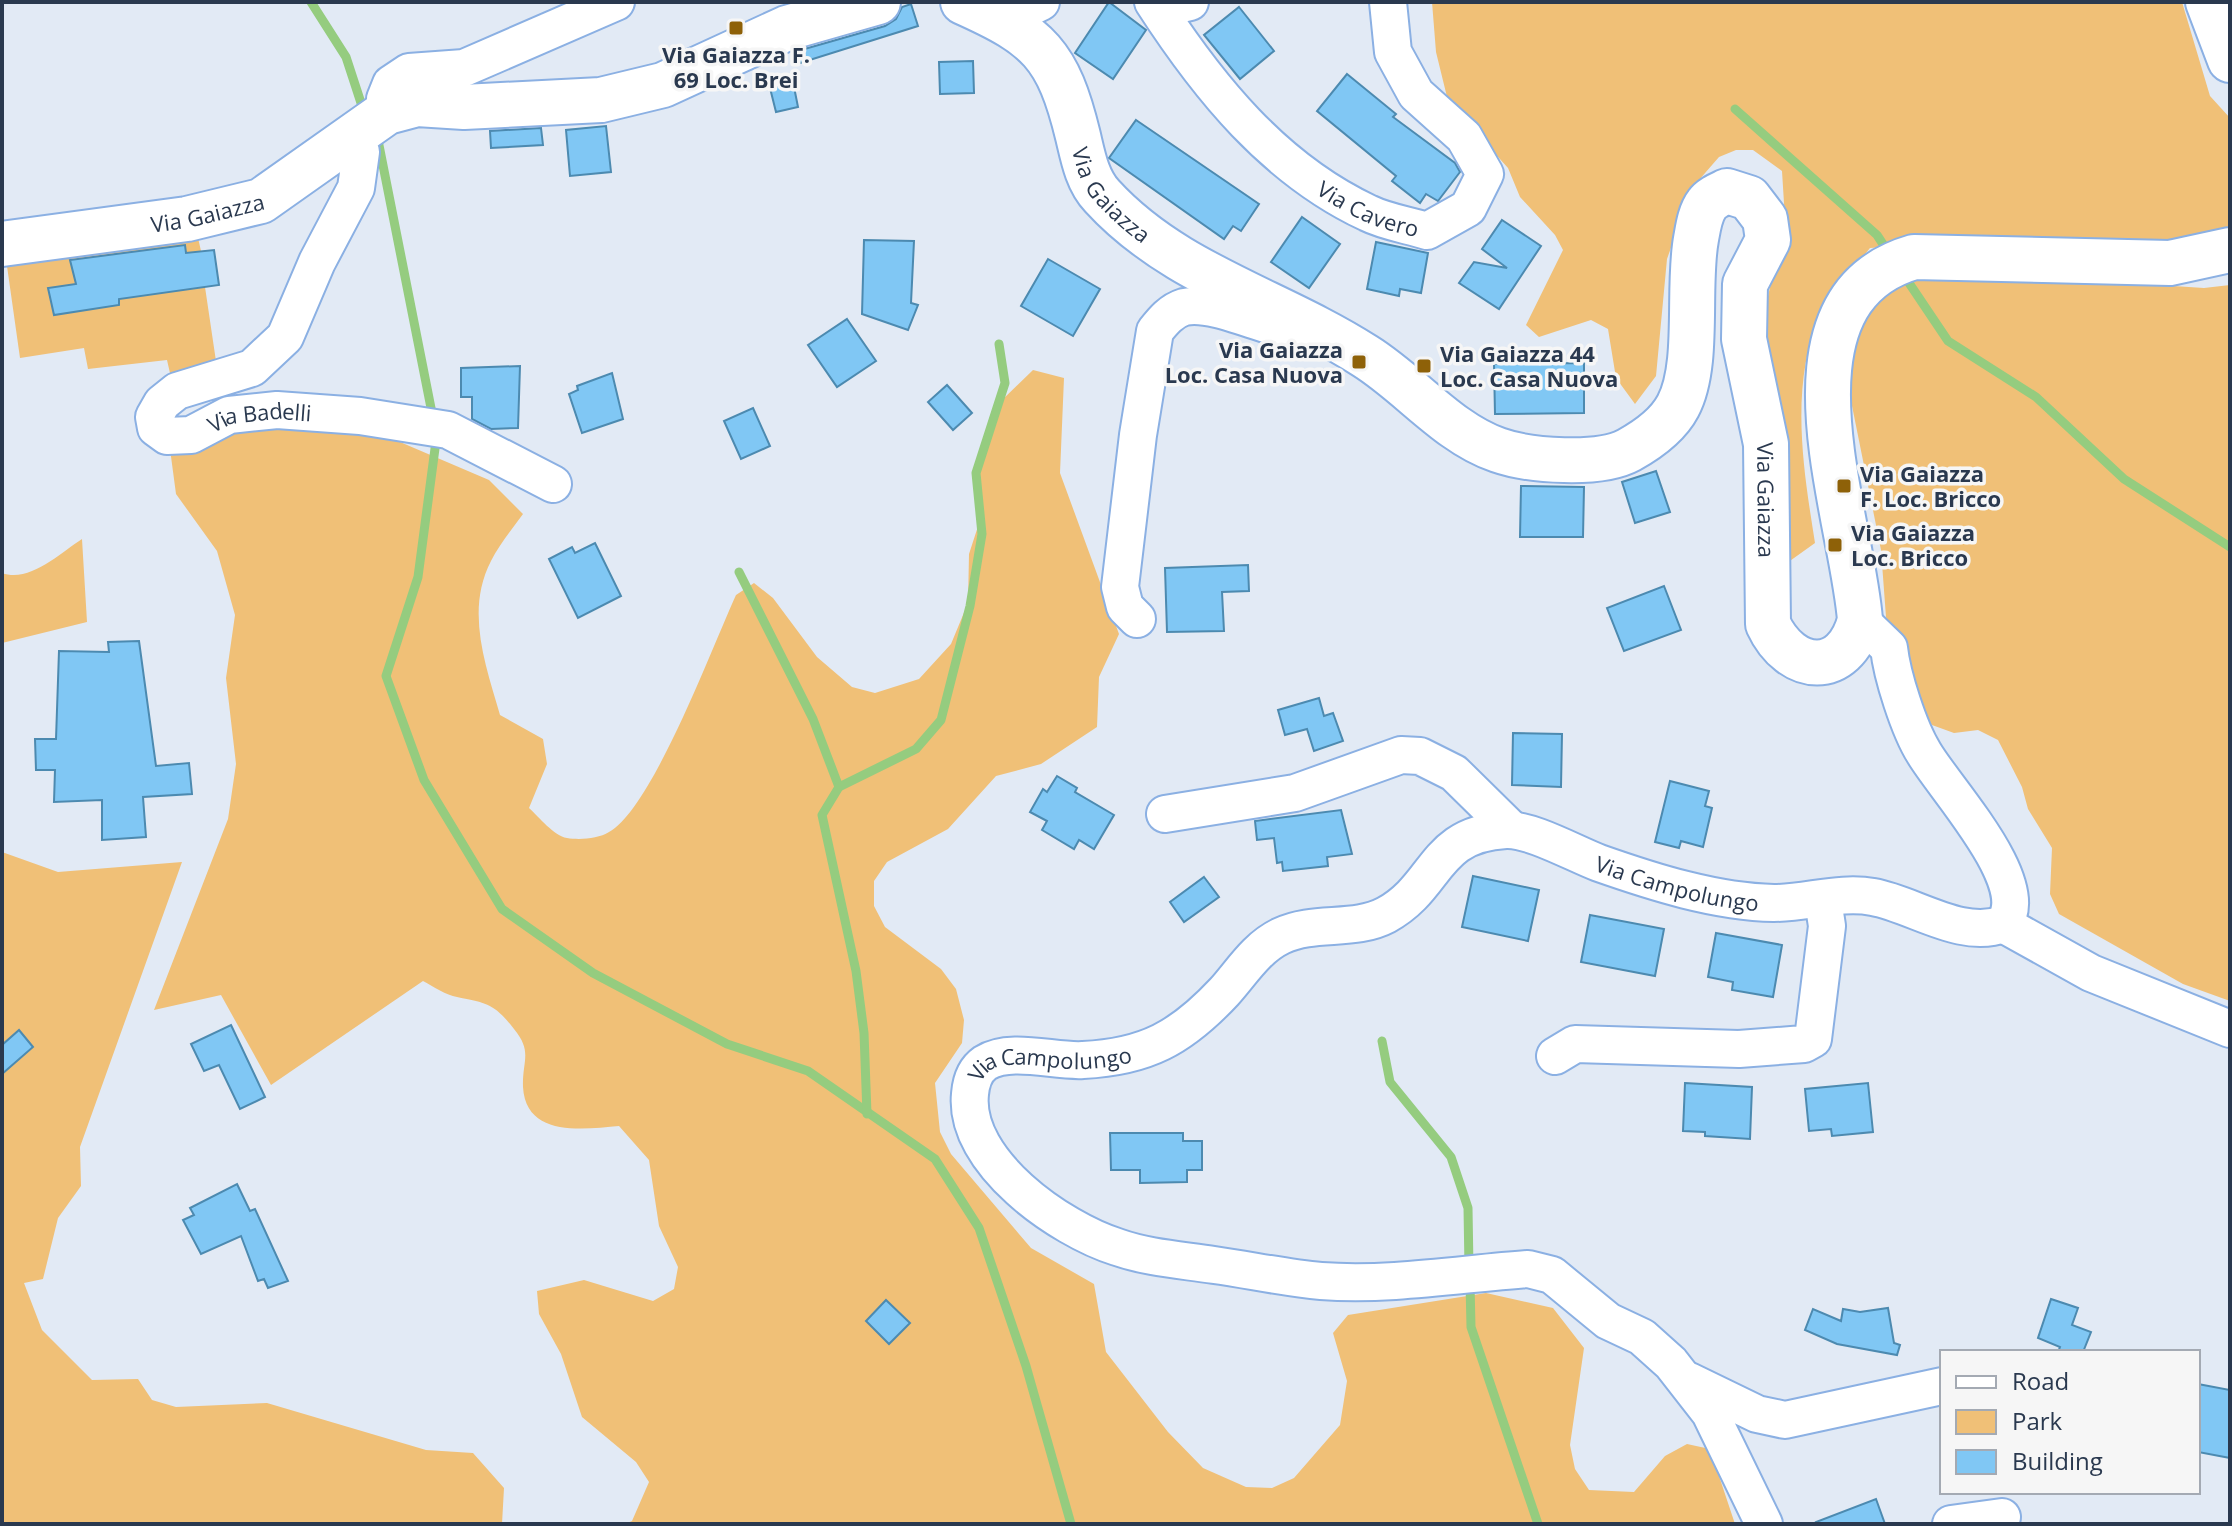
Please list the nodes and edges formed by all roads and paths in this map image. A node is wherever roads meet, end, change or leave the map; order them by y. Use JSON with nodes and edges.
{"nodes":[{"id":1,"x":616,"y":2,"type":"edge"},
{"id":2,"x":878,"y":2,"type":"edge"},
{"id":3,"x":963,"y":2,"type":"edge"},
{"id":4,"x":1155,"y":2,"type":"edge"},
{"id":5,"x":1190,"y":2,"type":"edge"},
{"id":6,"x":1388,"y":2,"type":"edge"},
{"id":7,"x":2208,"y":2,"type":"edge"},
{"id":8,"x":578,"y":9,"type":"edge"},
{"id":9,"x":1022,"y":11,"type":"edge"},
{"id":10,"x":2230,"y":60,"type":"edge"},
{"id":11,"x":369,"y":123,"type":"junction"},
{"id":12,"x":2,"y":244,"type":"edge"},
{"id":13,"x":2230,"y":250,"type":"edge"},
{"id":14,"x":1323,"y":332,"type":"junction"},
{"id":15,"x":553,"y":484,"type":"dead end"},
{"id":16,"x":1137,"y":619,"type":"dead end"},
{"id":17,"x":1860,"y":620,"type":"junction"},
{"id":18,"x":1165,"y":814,"type":"dead end"},
{"id":19,"x":1512,"y":830,"type":"junction"},
{"id":20,"x":1823,"y":900,"type":"junction"},
{"id":21,"x":2003,"y":924,"type":"junction"},
{"id":22,"x":2230,"y":1029,"type":"edge"},
{"id":23,"x":1555,"y":1056,"type":"dead end"},
{"id":24,"x":1687,"y":1380,"type":"junction"},
{"id":25,"x":1940,"y":1386,"type":"edge"},
{"id":26,"x":2002,"y":1517,"type":"dead end"},
{"id":27,"x":1764,"y":1524,"type":"edge"},
{"id":28,"x":1951,"y":1524,"type":"edge"}],
"edges":[{"from":1,"to":8,"type":"street"},
{"from":2,"to":11,"type":"main road","name":"Via Gaiazza"},
{"from":3,"to":9,"type":"main road","name":"Via Gaiazza"},
{"from":4,"to":5,"type":"street"},
{"from":4,"to":6,"type":"street","name":"Via Cavero"},
{"from":7,"to":10,"type":"main road"},
{"from":8,"to":11,"type":"street"},
{"from":9,"to":14,"type":"main road","name":"Via Gaiazza"},
{"from":11,"to":12,"type":"main road","name":"Via Gaiazza"},
{"from":11,"to":15,"type":"street","name":"Via Badelli"},
{"from":13,"to":17,"type":"main road"},
{"from":14,"to":16,"type":"street","name":"Via Gaiazza"},
{"from":14,"to":17,"type":"main road","name":"Via Gaiazza"},
{"from":17,"to":21,"type":"street"},
{"from":18,"to":19,"type":"street"},
{"from":19,"to":20,"type":"street","name":"Via Campolungo"},
{"from":19,"to":24,"type":"street","name":"Via Campolungo"},
{"from":20,"to":21,"type":"street","name":"Via Campolungo"},
{"from":20,"to":23,"type":"street"},
{"from":21,"to":22,"type":"street","name":"Via Campolungo"},
{"from":24,"to":25,"type":"street"},
{"from":24,"to":27,"type":"street","name":"Via Campolungo"},
{"from":26,"to":28,"type":"street"}]}
